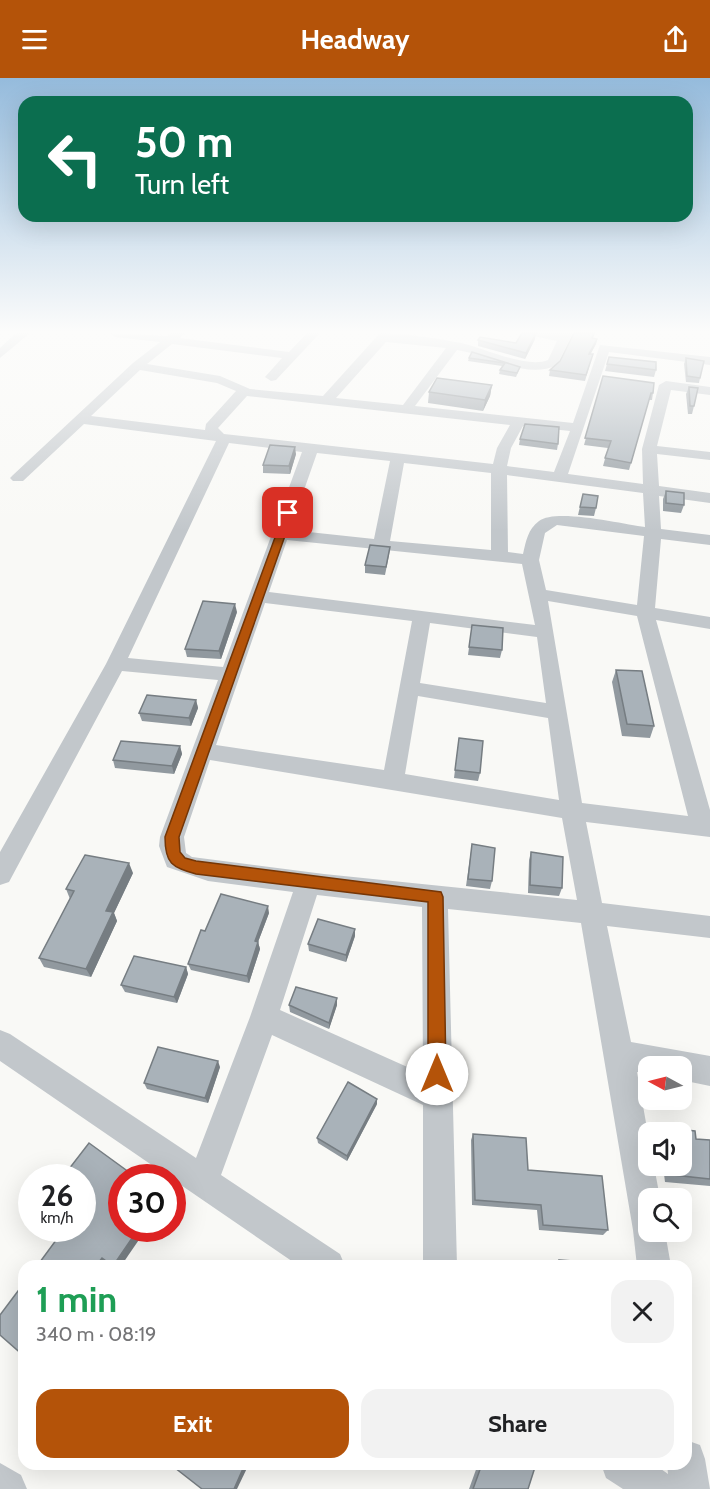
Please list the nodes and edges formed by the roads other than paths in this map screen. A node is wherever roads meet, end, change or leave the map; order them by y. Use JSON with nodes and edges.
{"nodes":[{"id":1,"x":101,"y":399,"type":"edge"},
{"id":2,"x":237,"y":399,"type":"edge"},
{"id":3,"x":299,"y":399,"type":"edge"},
{"id":4,"x":328,"y":399,"type":"edge"},
{"id":5,"x":414,"y":399,"type":"edge"},
{"id":6,"x":592,"y":399,"type":"edge"},
{"id":7,"x":658,"y":399,"type":"edge"},
{"id":8,"x":325,"y":402,"type":"junction"},
{"id":9,"x":405,"y":411,"type":"junction"},
{"id":10,"x":79,"y":419,"type":"junction"},
{"id":11,"x":518,"y":423,"type":"junction"},
{"id":12,"x":578,"y":428,"type":"junction"},
{"id":13,"x":219,"y":437,"type":"junction"},
{"id":14,"x":311,"y":448,"type":"junction"},
{"id":15,"x":649,"y":449,"type":"junction"},
{"id":16,"x":710,"y":456,"type":"edge"},
{"id":17,"x":398,"y":458,"type":"junction"},
{"id":18,"x":500,"y":469,"type":"junction"},
{"id":19,"x":560,"y":476,"type":"junction"},
{"id":20,"x":18,"y":478,"type":"dead end"},
{"id":21,"x":649,"y":488,"type":"junction"},
{"id":22,"x":710,"y":498,"type":"edge"},
{"id":23,"x":653,"y":532,"type":"junction"},
{"id":24,"x":281,"y":534,"type":"junction"},
{"id":25,"x":710,"y":540,"type":"edge"},
{"id":26,"x":381,"y":545,"type":"junction"},
{"id":27,"x":500,"y":556,"type":"junction"},
{"id":28,"x":530,"y":560,"type":"junction"},
{"id":29,"x":538,"y":594,"type":"junction"},
{"id":30,"x":257,"y":596,"type":"junction"},
{"id":31,"x":645,"y":612,"type":"junction"},
{"id":32,"x":422,"y":615,"type":"junction"},
{"id":33,"x":710,"y":623,"type":"edge"},
{"id":34,"x":546,"y":632,"type":"junction"},
{"id":35,"x":116,"y":664,"type":"junction"},
{"id":36,"x":230,"y":674,"type":"junction"},
{"id":37,"x":410,"y":688,"type":"junction"},
{"id":38,"x":557,"y":712,"type":"junction"},
{"id":39,"x":203,"y":751,"type":"junction"},
{"id":40,"x":393,"y":780,"type":"junction"},
{"id":41,"x":572,"y":811,"type":"junction"},
{"id":42,"x":706,"y":827,"type":"edge"},
{"id":43,"x":0,"y":875,"type":"edge"},
{"id":44,"x":308,"y":883,"type":"junction"},
{"id":45,"x":435,"y":897,"type":"junction"},
{"id":46,"x":590,"y":911,"type":"junction"},
{"id":47,"x":710,"y":927,"type":"edge"},
{"id":48,"x":264,"y":1017,"type":"junction"},
{"id":49,"x":0,"y":1044,"type":"edge"},
{"id":50,"x":619,"y":1054,"type":"junction"},
{"id":51,"x":710,"y":1071,"type":"edge"},
{"id":52,"x":437,"y":1096,"type":"junction"},
{"id":53,"x":203,"y":1181,"type":"junction"},
{"id":54,"x":642,"y":1188,"type":"edge"},
{"id":55,"x":650,"y":1242,"type":"edge"},
{"id":56,"x":319,"y":1260,"type":"edge"},
{"id":57,"x":440,"y":1260,"type":"edge"},
{"id":58,"x":653,"y":1260,"type":"edge"},
{"id":59,"x":629,"y":1470,"type":"edge"},
{"id":60,"x":687,"y":1470,"type":"edge"},
{"id":61,"x":0,"y":1482,"type":"edge"},
{"id":62,"x":7,"y":1489,"type":"edge"},
{"id":63,"x":657,"y":1489,"type":"edge"},
{"id":64,"x":690,"y":1489,"type":"edge"}],
"edges":[{"from":1,"to":10,"type":"street"},
{"from":2,"to":13,"type":"street"},
{"from":3,"to":8,"type":"street"},
{"from":4,"to":8,"type":"street"},
{"from":5,"to":9,"type":"street"},
{"from":6,"to":12,"type":"street"},
{"from":7,"to":15,"type":"street"},
{"from":8,"to":9,"type":"street"},
{"from":9,"to":11,"type":"street"},
{"from":10,"to":13,"type":"street"},
{"from":10,"to":20,"type":"street"},
{"from":11,"to":12,"type":"street"},
{"from":11,"to":18,"type":"street"},
{"from":12,"to":19,"type":"street"},
{"from":13,"to":14,"type":"street"},
{"from":13,"to":35,"type":"street"},
{"from":14,"to":17,"type":"street"},
{"from":14,"to":24,"type":"street"},
{"from":15,"to":16,"type":"street"},
{"from":15,"to":21,"type":"street"},
{"from":17,"to":18,"type":"street"},
{"from":17,"to":26,"type":"street"},
{"from":18,"to":19,"type":"street"},
{"from":18,"to":27,"type":"street"},
{"from":19,"to":21,"type":"street"},
{"from":21,"to":22,"type":"street"},
{"from":21,"to":23,"type":"street"},
{"from":23,"to":25,"type":"street"},
{"from":23,"to":28,"type":"street"},
{"from":23,"to":31,"type":"street"},
{"from":24,"to":26,"type":"street"},
{"from":24,"to":30,"type":"street"},
{"from":26,"to":27,"type":"street"},
{"from":27,"to":28,"type":"street"},
{"from":28,"to":29,"type":"street"},
{"from":29,"to":31,"type":"street"},
{"from":29,"to":34,"type":"street"},
{"from":30,"to":32,"type":"street"},
{"from":30,"to":36,"type":"street"},
{"from":31,"to":33,"type":"street"},
{"from":31,"to":42,"type":"street"},
{"from":32,"to":34,"type":"street"},
{"from":32,"to":37,"type":"street"},
{"from":34,"to":38,"type":"street"},
{"from":35,"to":36,"type":"street"},
{"from":35,"to":43,"type":"street"},
{"from":36,"to":39,"type":"street"},
{"from":37,"to":38,"type":"street"},
{"from":37,"to":40,"type":"street"},
{"from":38,"to":41,"type":"street"},
{"from":39,"to":40,"type":"street"},
{"from":39,"to":44,"type":"street"},
{"from":40,"to":41,"type":"street"},
{"from":41,"to":42,"type":"street"},
{"from":41,"to":46,"type":"street"},
{"from":44,"to":45,"type":"street"},
{"from":44,"to":48,"type":"street"},
{"from":45,"to":46,"type":"street"},
{"from":45,"to":52,"type":"street"},
{"from":46,"to":47,"type":"street"},
{"from":46,"to":50,"type":"street"},
{"from":48,"to":52,"type":"street"},
{"from":48,"to":53,"type":"street"},
{"from":49,"to":53,"type":"street"},
{"from":50,"to":51,"type":"street"},
{"from":50,"to":54,"type":"street"},
{"from":52,"to":57,"type":"street"},
{"from":53,"to":56,"type":"street"},
{"from":55,"to":58,"type":"street"},
{"from":59,"to":63,"type":"street"},
{"from":60,"to":64,"type":"street"},
{"from":61,"to":62,"type":"street"}]}
